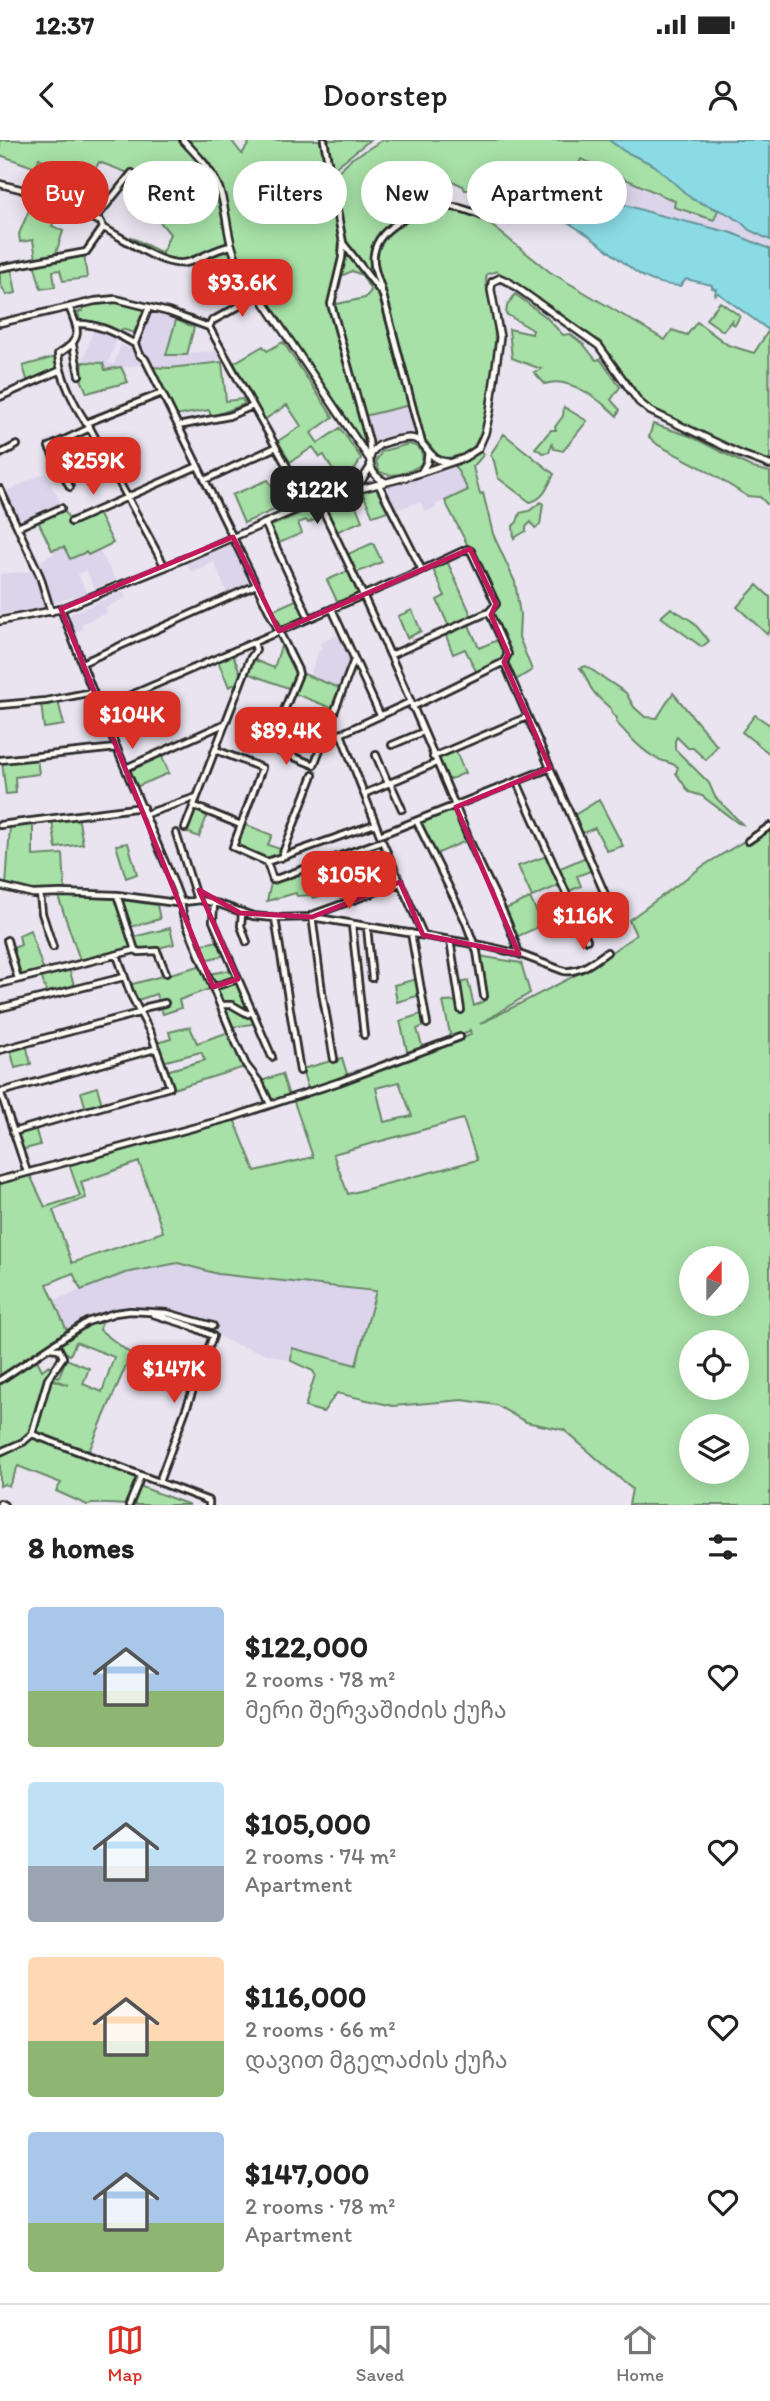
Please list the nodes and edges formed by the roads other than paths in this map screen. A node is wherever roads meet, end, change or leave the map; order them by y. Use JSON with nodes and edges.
{"nodes":[{"id":1,"x":183,"y":140,"type":"edge"},
{"id":2,"x":324,"y":140,"type":"edge"},
{"id":3,"x":0,"y":184,"type":"edge"},
{"id":4,"x":123,"y":184,"type":"edge"},
{"id":5,"x":21,"y":190,"type":"edge"},
{"id":6,"x":109,"y":202,"type":"edge"},
{"id":7,"x":467,"y":212,"type":"edge"},
{"id":8,"x":103,"y":224,"type":"edge"},
{"id":9,"x":103,"y":228,"type":"junction"},
{"id":10,"x":343,"y":243,"type":"junction"},
{"id":11,"x":230,"y":246,"type":"junction"},
{"id":12,"x":351,"y":254,"type":"junction"},
{"id":13,"x":342,"y":258,"type":"junction"},
{"id":14,"x":374,"y":267,"type":"junction"},
{"id":15,"x":0,"y":268,"type":"edge"},
{"id":16,"x":363,"y":270,"type":"junction"},
{"id":17,"x":259,"y":295,"type":"junction"},
{"id":18,"x":383,"y":295,"type":"junction"},
{"id":19,"x":69,"y":307,"type":"junction"},
{"id":20,"x":149,"y":307,"type":"junction"},
{"id":21,"x":0,"y":323,"type":"edge"},
{"id":22,"x":77,"y":324,"type":"junction"},
{"id":23,"x":209,"y":327,"type":"junction"},
{"id":24,"x":135,"y":343,"type":"junction"},
{"id":25,"x":73,"y":344,"type":"junction"},
{"id":26,"x":61,"y":370,"type":"junction"},
{"id":27,"x":79,"y":375,"type":"dead end"},
{"id":28,"x":162,"y":393,"type":"junction"},
{"id":29,"x":0,"y":397,"type":"edge"},
{"id":30,"x":253,"y":406,"type":"junction"},
{"id":31,"x":86,"y":423,"type":"junction"},
{"id":32,"x":418,"y":424,"type":"junction"},
{"id":33,"x":178,"y":426,"type":"junction"},
{"id":34,"x":90,"y":428,"type":"junction"},
{"id":35,"x":405,"y":439,"type":"junction"},
{"id":36,"x":360,"y":443,"type":"junction"},
{"id":37,"x":422,"y":443,"type":"junction"},
{"id":38,"x":17,"y":446,"type":"dead end"},
{"id":39,"x":276,"y":447,"type":"junction"},
{"id":40,"x":373,"y":447,"type":"junction"},
{"id":41,"x":428,"y":453,"type":"junction"},
{"id":42,"x":0,"y":454,"type":"edge"},
{"id":43,"x":454,"y":461,"type":"junction"},
{"id":44,"x":371,"y":463,"type":"junction"},
{"id":45,"x":770,"y":465,"type":"edge"},
{"id":46,"x":198,"y":466,"type":"junction"},
{"id":47,"x":419,"y":473,"type":"junction"},
{"id":48,"x":205,"y":480,"type":"junction"},
{"id":49,"x":389,"y":482,"type":"junction"},
{"id":50,"x":358,"y":484,"type":"junction"},
{"id":51,"x":379,"y":485,"type":"junction"},
{"id":52,"x":70,"y":487,"type":"dead end"},
{"id":53,"x":371,"y":487,"type":"junction"},
{"id":54,"x":0,"y":489,"type":"edge"},
{"id":55,"x":2,"y":496,"type":"edge"},
{"id":56,"x":127,"y":496,"type":"junction"},
{"id":57,"x":322,"y":499,"type":"junction"},
{"id":58,"x":308,"y":504,"type":"junction"},
{"id":59,"x":61,"y":508,"type":"dead end"},
{"id":60,"x":71,"y":522,"type":"dead end"},
{"id":61,"x":265,"y":523,"type":"junction"},
{"id":62,"x":18,"y":527,"type":"junction"},
{"id":63,"x":233,"y":537,"type":"junction"},
{"id":64,"x":165,"y":567,"type":"junction"},
{"id":65,"x":422,"y":570,"type":"junction"},
{"id":66,"x":256,"y":584,"type":"junction"},
{"id":67,"x":364,"y":596,"type":"junction"},
{"id":68,"x":61,"y":609,"type":"junction"},
{"id":69,"x":332,"y":609,"type":"junction"},
{"id":70,"x":51,"y":612,"type":"junction"},
{"id":71,"x":489,"y":612,"type":"junction"},
{"id":72,"x":309,"y":618,"type":"junction"},
{"id":73,"x":0,"y":621,"type":"edge"},
{"id":74,"x":279,"y":631,"type":"junction"},
{"id":75,"x":254,"y":642,"type":"junction"},
{"id":76,"x":391,"y":655,"type":"junction"},
{"id":77,"x":354,"y":660,"type":"junction"},
{"id":78,"x":504,"y":662,"type":"junction"},
{"id":79,"x":82,"y":663,"type":"junction"},
{"id":80,"x":93,"y":692,"type":"junction"},
{"id":81,"x":411,"y":704,"type":"junction"},
{"id":82,"x":0,"y":705,"type":"edge"},
{"id":83,"x":101,"y":708,"type":"junction"},
{"id":84,"x":380,"y":715,"type":"junction"},
{"id":85,"x":527,"y":717,"type":"junction"},
{"id":86,"x":225,"y":724,"type":"junction"},
{"id":87,"x":423,"y":732,"type":"junction"},
{"id":88,"x":341,"y":734,"type":"junction"},
{"id":89,"x":323,"y":742,"type":"junction"},
{"id":90,"x":392,"y":745,"type":"dead end"},
{"id":91,"x":117,"y":748,"type":"junction"},
{"id":92,"x":216,"y":750,"type":"junction"},
{"id":93,"x":376,"y":755,"type":"dead end"},
{"id":94,"x":0,"y":760,"type":"edge"},
{"id":95,"x":434,"y":760,"type":"junction"},
{"id":96,"x":126,"y":768,"type":"junction"},
{"id":97,"x":550,"y":768,"type":"junction"},
{"id":98,"x":313,"y":775,"type":"dead end"},
{"id":99,"x":517,"y":782,"type":"junction"},
{"id":100,"x":389,"y":783,"type":"junction"},
{"id":101,"x":364,"y":794,"type":"junction"},
{"id":102,"x":197,"y":797,"type":"junction"},
{"id":103,"x":194,"y":806,"type":"junction"},
{"id":104,"x":143,"y":807,"type":"junction"},
{"id":105,"x":456,"y":807,"type":"junction"},
{"id":106,"x":402,"y":809,"type":"dead end"},
{"id":107,"x":146,"y":814,"type":"junction"},
{"id":108,"x":417,"y":822,"type":"junction"},
{"id":109,"x":0,"y":824,"type":"edge"},
{"id":110,"x":375,"y":824,"type":"junction"},
{"id":111,"x":241,"y":825,"type":"junction"},
{"id":112,"x":770,"y":826,"type":"edge"},
{"id":113,"x":185,"y":828,"type":"dead end"},
{"id":114,"x":176,"y":833,"type":"dead end"},
{"id":115,"x":381,"y":838,"type":"junction"},
{"id":116,"x":748,"y":841,"type":"dead end"},
{"id":117,"x":281,"y":858,"type":"junction"},
{"id":118,"x":267,"y":862,"type":"junction"},
{"id":119,"x":400,"y":883,"type":"junction"},
{"id":120,"x":0,"y":886,"type":"edge"},
{"id":121,"x":40,"y":894,"type":"junction"},
{"id":122,"x":117,"y":895,"type":"junction"},
{"id":123,"x":197,"y":900,"type":"junction"},
{"id":124,"x":181,"y":902,"type":"junction"},
{"id":125,"x":214,"y":903,"type":"junction"},
{"id":126,"x":242,"y":913,"type":"junction"},
{"id":127,"x":312,"y":917,"type":"junction"},
{"id":128,"x":275,"y":918,"type":"junction"},
{"id":129,"x":618,"y":924,"type":"dead end"},
{"id":130,"x":352,"y":925,"type":"junction"},
{"id":131,"x":367,"y":927,"type":"junction"},
{"id":132,"x":411,"y":933,"type":"junction"},
{"id":133,"x":423,"y":935,"type":"junction"},
{"id":134,"x":7,"y":940,"type":"dead end"},
{"id":135,"x":450,"y":940,"type":"junction"},
{"id":136,"x":587,"y":940,"type":"dead end"},
{"id":137,"x":247,"y":942,"type":"dead end"},
{"id":138,"x":472,"y":943,"type":"junction"},
{"id":139,"x":53,"y":947,"type":"dead end"},
{"id":140,"x":135,"y":950,"type":"junction"},
{"id":141,"x":607,"y":952,"type":"dead end"},
{"id":142,"x":519,"y":954,"type":"junction"},
{"id":143,"x":117,"y":955,"type":"junction"},
{"id":144,"x":166,"y":973,"type":"dead end"},
{"id":145,"x":124,"y":977,"type":"junction"},
{"id":146,"x":372,"y":978,"type":"dead end"},
{"id":147,"x":18,"y":979,"type":"junction"},
{"id":148,"x":238,"y":979,"type":"junction"},
{"id":149,"x":0,"y":984,"type":"edge"},
{"id":150,"x":213,"y":987,"type":"junction"},
{"id":151,"x":484,"y":996,"type":"dead end"},
{"id":152,"x":165,"y":1003,"type":"dead end"},
{"id":153,"x":220,"y":1005,"type":"junction"},
{"id":154,"x":0,"y":1008,"type":"edge"},
{"id":155,"x":461,"y":1010,"type":"dead end"},
{"id":156,"x":252,"y":1012,"type":"junction"},
{"id":157,"x":139,"y":1013,"type":"junction"},
{"id":158,"x":427,"y":1024,"type":"dead end"},
{"id":159,"x":364,"y":1035,"type":"dead end"},
{"id":160,"x":460,"y":1037,"type":"dead end"},
{"id":161,"x":155,"y":1049,"type":"junction"},
{"id":162,"x":0,"y":1050,"type":"edge"},
{"id":163,"x":272,"y":1057,"type":"dead end"},
{"id":164,"x":334,"y":1059,"type":"dead end"},
{"id":165,"x":300,"y":1071,"type":"dead end"},
{"id":166,"x":0,"y":1091,"type":"edge"},
{"id":167,"x":270,"y":1104,"type":"junction"},
{"id":168,"x":8,"y":1114,"type":"junction"},
{"id":169,"x":0,"y":1116,"type":"edge"},
{"id":170,"x":13,"y":1132,"type":"junction"},
{"id":171,"x":27,"y":1172,"type":"junction"},
{"id":172,"x":0,"y":1180,"type":"edge"},
{"id":173,"x":145,"y":1311,"type":"junction"},
{"id":174,"x":213,"y":1326,"type":"dead end"},
{"id":175,"x":48,"y":1348,"type":"junction"},
{"id":176,"x":0,"y":1380,"type":"edge"},
{"id":177,"x":32,"y":1434,"type":"junction"},
{"id":178,"x":0,"y":1452,"type":"edge"},
{"id":179,"x":141,"y":1476,"type":"junction"},
{"id":180,"x":159,"y":1482,"type":"junction"},
{"id":181,"x":129,"y":1505,"type":"edge"},
{"id":182,"x":209,"y":1505,"type":"edge"}],
"edges":[{"from":1,"to":11,"type":"main road"},
{"from":2,"to":10,"type":"street"},
{"from":3,"to":5,"type":"street"},
{"from":4,"to":6,"type":"street"},
{"from":7,"to":14,"type":"street"},
{"from":8,"to":9,"type":"street"},
{"from":9,"to":11,"type":"street"},
{"from":9,"to":15,"type":"street"},
{"from":10,"to":12,"type":"street"},
{"from":10,"to":13,"type":"street"},
{"from":11,"to":17,"type":"main road"},
{"from":12,"to":13,"type":"street"},
{"from":12,"to":16,"type":"street"},
{"from":13,"to":40,"type":"street"},
{"from":14,"to":16,"type":"street"},
{"from":14,"to":18,"type":"street"},
{"from":16,"to":18,"type":"street"},
{"from":17,"to":23,"type":"street"},
{"from":17,"to":36,"type":"main road"},
{"from":18,"to":32,"type":"street"},
{"from":19,"to":20,"type":"street"},
{"from":19,"to":21,"type":"street"},
{"from":19,"to":22,"type":"street"},
{"from":20,"to":23,"type":"street"},
{"from":20,"to":24,"type":"street"},
{"from":22,"to":24,"type":"street"},
{"from":22,"to":25,"type":"street"},
{"from":23,"to":30,"type":"street"},
{"from":24,"to":28,"type":"street"},
{"from":25,"to":26,"type":"street"},
{"from":25,"to":27,"type":"street"},
{"from":26,"to":29,"type":"street"},
{"from":26,"to":31,"type":"street"},
{"from":28,"to":31,"type":"street"},
{"from":28,"to":33,"type":"street"},
{"from":30,"to":33,"type":"street"},
{"from":30,"to":39,"type":"street"},
{"from":31,"to":34,"type":"street"},
{"from":32,"to":35,"type":"street"},
{"from":32,"to":37,"type":"street"},
{"from":33,"to":46,"type":"street"},
{"from":34,"to":52,"type":"street"},
{"from":34,"to":56,"type":"street"},
{"from":35,"to":37,"type":"main road"},
{"from":35,"to":40,"type":"main road"},
{"from":36,"to":40,"type":"main road"},
{"from":36,"to":44,"type":"main road"},
{"from":37,"to":41,"type":"main road"},
{"from":38,"to":42,"type":"street"},
{"from":39,"to":48,"type":"street"},
{"from":39,"to":58,"type":"street"},
{"from":40,"to":44,"type":"main road"},
{"from":41,"to":43,"type":"main road"},
{"from":41,"to":47,"type":"main road"},
{"from":43,"to":45,"type":"main road"},
{"from":43,"to":47,"type":"main road"},
{"from":44,"to":49,"type":"main road"},
{"from":44,"to":50,"type":"main road"},
{"from":46,"to":48,"type":"street"},
{"from":46,"to":56,"type":"street"},
{"from":47,"to":49,"type":"main road"},
{"from":48,"to":63,"type":"street"},
{"from":49,"to":51,"type":"main road"},
{"from":50,"to":53,"type":"main road"},
{"from":50,"to":57,"type":"main road"},
{"from":51,"to":53,"type":"main road"},
{"from":51,"to":65,"type":"street"},
{"from":53,"to":57,"type":"main road"},
{"from":54,"to":55,"type":"street"},
{"from":55,"to":62,"type":"street"},
{"from":56,"to":60,"type":"street"},
{"from":56,"to":64,"type":"street"},
{"from":57,"to":58,"type":"main road"},
{"from":57,"to":67,"type":"street"},
{"from":58,"to":61,"type":"main road"},
{"from":59,"to":62,"type":"street"},
{"from":61,"to":63,"type":"main road"},
{"from":61,"to":72,"type":"street"},
{"from":62,"to":70,"type":"street"},
{"from":63,"to":64,"type":"main road"},
{"from":63,"to":66,"type":"street"},
{"from":64,"to":68,"type":"main road"},
{"from":65,"to":67,"type":"street"},
{"from":65,"to":71,"type":"street"},
{"from":66,"to":74,"type":"street"},
{"from":66,"to":79,"type":"street"},
{"from":67,"to":69,"type":"street"},
{"from":67,"to":76,"type":"street"},
{"from":68,"to":70,"type":"main road"},
{"from":68,"to":79,"type":"street"},
{"from":69,"to":72,"type":"street"},
{"from":69,"to":77,"type":"street"},
{"from":70,"to":73,"type":"main road"},
{"from":71,"to":76,"type":"street"},
{"from":71,"to":78,"type":"street"},
{"from":72,"to":74,"type":"street"},
{"from":74,"to":75,"type":"street"},
{"from":74,"to":89,"type":"street"},
{"from":75,"to":83,"type":"street"},
{"from":75,"to":86,"type":"street"},
{"from":76,"to":81,"type":"street"},
{"from":77,"to":84,"type":"street"},
{"from":77,"to":89,"type":"street"},
{"from":78,"to":81,"type":"street"},
{"from":78,"to":85,"type":"street"},
{"from":79,"to":80,"type":"street"},
{"from":80,"to":82,"type":"street"},
{"from":80,"to":83,"type":"street"},
{"from":81,"to":84,"type":"street"},
{"from":81,"to":87,"type":"street"},
{"from":83,"to":91,"type":"street"},
{"from":84,"to":88,"type":"street"},
{"from":85,"to":95,"type":"street"},
{"from":85,"to":97,"type":"street"},
{"from":86,"to":92,"type":"street"},
{"from":86,"to":96,"type":"street"},
{"from":87,"to":90,"type":"street"},
{"from":87,"to":95,"type":"street"},
{"from":88,"to":89,"type":"street"},
{"from":88,"to":101,"type":"street"},
{"from":91,"to":94,"type":"street"},
{"from":91,"to":96,"type":"street"},
{"from":92,"to":102,"type":"street"},
{"from":92,"to":111,"type":"street"},
{"from":93,"to":100,"type":"street"},
{"from":95,"to":100,"type":"street"},
{"from":95,"to":105,"type":"street"},
{"from":96,"to":104,"type":"street"},
{"from":97,"to":99,"type":"street"},
{"from":97,"to":129,"type":"street"},
{"from":98,"to":117,"type":"street"},
{"from":99,"to":105,"type":"street"},
{"from":99,"to":136,"type":"street"},
{"from":100,"to":101,"type":"street"},
{"from":100,"to":106,"type":"street"},
{"from":101,"to":110,"type":"street"},
{"from":102,"to":103,"type":"street"},
{"from":102,"to":107,"type":"street"},
{"from":103,"to":111,"type":"street"},
{"from":103,"to":113,"type":"street"},
{"from":104,"to":107,"type":"street"},
{"from":104,"to":109,"type":"street"},
{"from":105,"to":108,"type":"street"},
{"from":105,"to":142,"type":"street"},
{"from":107,"to":124,"type":"street"},
{"from":108,"to":115,"type":"street"},
{"from":108,"to":138,"type":"street"},
{"from":110,"to":115,"type":"street"},
{"from":110,"to":117,"type":"street"},
{"from":111,"to":118,"type":"street"},
{"from":112,"to":116,"type":"street"},
{"from":114,"to":123,"type":"street"},
{"from":115,"to":118,"type":"street"},
{"from":115,"to":119,"type":"street"},
{"from":117,"to":118,"type":"street"},
{"from":119,"to":127,"type":"street"},
{"from":119,"to":133,"type":"street"},
{"from":120,"to":121,"type":"street"},
{"from":121,"to":122,"type":"street"},
{"from":121,"to":139,"type":"street"},
{"from":122,"to":124,"type":"street"},
{"from":122,"to":140,"type":"street"},
{"from":123,"to":124,"type":"street"},
{"from":123,"to":125,"type":"street"},
{"from":124,"to":150,"type":"street"},
{"from":125,"to":126,"type":"street"},
{"from":125,"to":148,"type":"street"},
{"from":126,"to":128,"type":"street"},
{"from":126,"to":137,"type":"street"},
{"from":127,"to":128,"type":"street"},
{"from":127,"to":130,"type":"street"},
{"from":127,"to":164,"type":"street"},
{"from":128,"to":165,"type":"street"},
{"from":130,"to":131,"type":"street"},
{"from":130,"to":159,"type":"street"},
{"from":131,"to":132,"type":"street"},
{"from":131,"to":146,"type":"street"},
{"from":132,"to":133,"type":"street"},
{"from":132,"to":158,"type":"street"},
{"from":133,"to":135,"type":"street"},
{"from":134,"to":147,"type":"street"},
{"from":135,"to":138,"type":"street"},
{"from":135,"to":155,"type":"street"},
{"from":138,"to":142,"type":"street"},
{"from":138,"to":151,"type":"street"},
{"from":140,"to":143,"type":"street"},
{"from":140,"to":144,"type":"street"},
{"from":141,"to":142,"type":"street"},
{"from":143,"to":145,"type":"street"},
{"from":143,"to":147,"type":"street"},
{"from":145,"to":154,"type":"street"},
{"from":145,"to":157,"type":"street"},
{"from":147,"to":149,"type":"street"},
{"from":148,"to":150,"type":"street"},
{"from":148,"to":156,"type":"street"},
{"from":150,"to":153,"type":"street"},
{"from":152,"to":157,"type":"street"},
{"from":153,"to":156,"type":"street"},
{"from":153,"to":167,"type":"street"},
{"from":156,"to":163,"type":"street"},
{"from":157,"to":161,"type":"street"},
{"from":157,"to":162,"type":"street"},
{"from":160,"to":167,"type":"street"},
{"from":161,"to":166,"type":"street"},
{"from":161,"to":170,"type":"street"},
{"from":166,"to":168,"type":"street"},
{"from":167,"to":171,"type":"street"},
{"from":168,"to":169,"type":"street"},
{"from":168,"to":170,"type":"street"},
{"from":170,"to":171,"type":"street"},
{"from":171,"to":172,"type":"street"},
{"from":173,"to":174,"type":"street"},
{"from":173,"to":175,"type":"street"},
{"from":173,"to":180,"type":"street"},
{"from":175,"to":176,"type":"street"},
{"from":175,"to":177,"type":"street"},
{"from":177,"to":178,"type":"street"},
{"from":177,"to":179,"type":"street"},
{"from":179,"to":180,"type":"street"},
{"from":179,"to":181,"type":"street"},
{"from":180,"to":182,"type":"street"}]}
